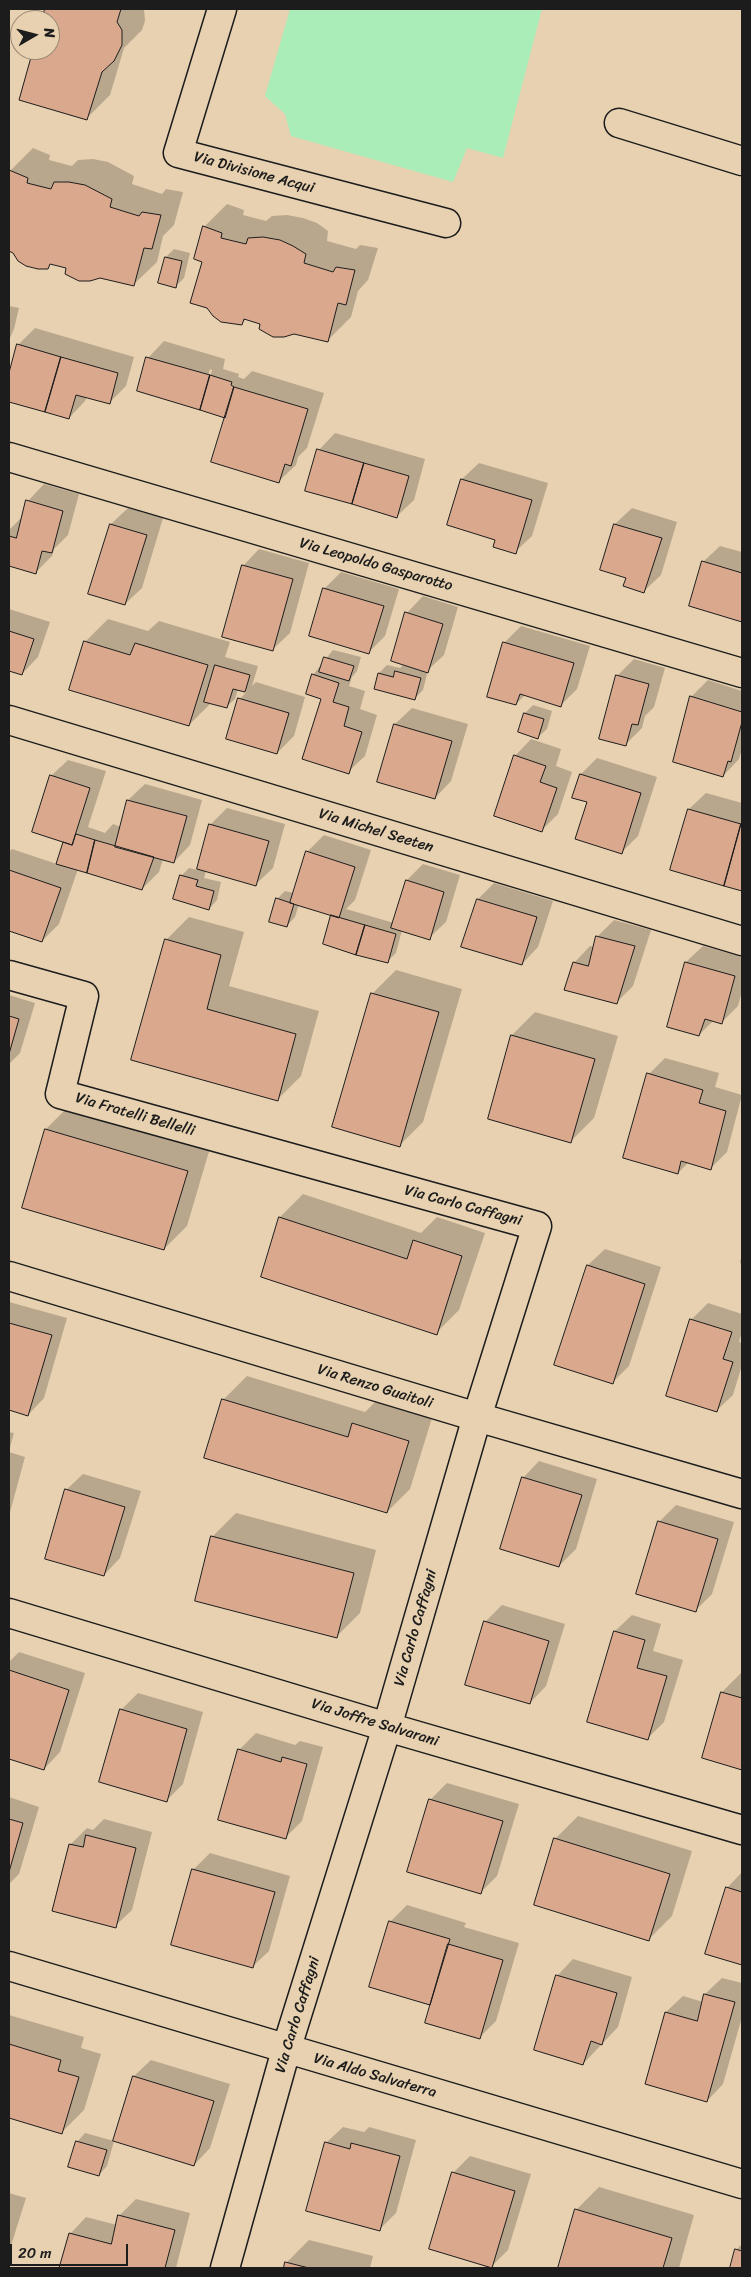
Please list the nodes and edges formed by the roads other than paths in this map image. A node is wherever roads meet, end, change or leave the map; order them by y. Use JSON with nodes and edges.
{"nodes":[{"id":1,"x":222,"y":9,"type":"edge"},
{"id":2,"x":618,"y":123,"type":"dead end"},
{"id":3,"x":742,"y":161,"type":"edge"},
{"id":4,"x":446,"y":223,"type":"dead end"},
{"id":5,"x":9,"y":457,"type":"edge"},
{"id":6,"x":742,"y":673,"type":"edge"},
{"id":7,"x":9,"y":720,"type":"edge"},
{"id":8,"x":742,"y":941,"type":"edge"},
{"id":9,"x":9,"y":975,"type":"edge"},
{"id":10,"x":296,"y":1160,"type":"joint"},
{"id":11,"x":9,"y":1276,"type":"edge"},
{"id":12,"x":476,"y":1417,"type":"junction"},
{"id":13,"x":742,"y":1494,"type":"edge"},
{"id":14,"x":9,"y":1613,"type":"edge"},
{"id":15,"x":387,"y":1727,"type":"junction"},
{"id":16,"x":742,"y":1830,"type":"edge"},
{"id":17,"x":9,"y":1966,"type":"edge"},
{"id":18,"x":286,"y":2050,"type":"junction"},
{"id":19,"x":742,"y":2184,"type":"edge"},
{"id":20,"x":225,"y":2268,"type":"edge"}],
"edges":[{"from":1,"to":4,"type":"street","name":"Via Divisione Acqui"},
{"from":2,"to":3,"type":"street"},
{"from":5,"to":6,"type":"street","name":"Via Leopoldo Gasparotto"},
{"from":7,"to":8,"type":"street","name":"Via Michel Seeten"},
{"from":9,"to":10,"type":"street","name":"Via Fratelli Bellelli"},
{"from":10,"to":12,"type":"street","name":"Via Carlo Caffagni"},
{"from":11,"to":12,"type":"street","name":"Via Renzo Guaitoli"},
{"from":12,"to":13,"type":"street","name":"Via Renzo Guaitoli"},
{"from":12,"to":15,"type":"street","name":"Via Carlo Caffagni"},
{"from":14,"to":15,"type":"street","name":"Via Joffre Salvarani"},
{"from":15,"to":16,"type":"street","name":"Via Joffre Salvarani"},
{"from":15,"to":18,"type":"street","name":"Via Carlo Caffagni"},
{"from":17,"to":18,"type":"street","name":"Via Aldo Salvaterra"},
{"from":18,"to":19,"type":"street","name":"Via Aldo Salvaterra"},
{"from":18,"to":20,"type":"street","name":"Via Carlo Caffagni"}]}
